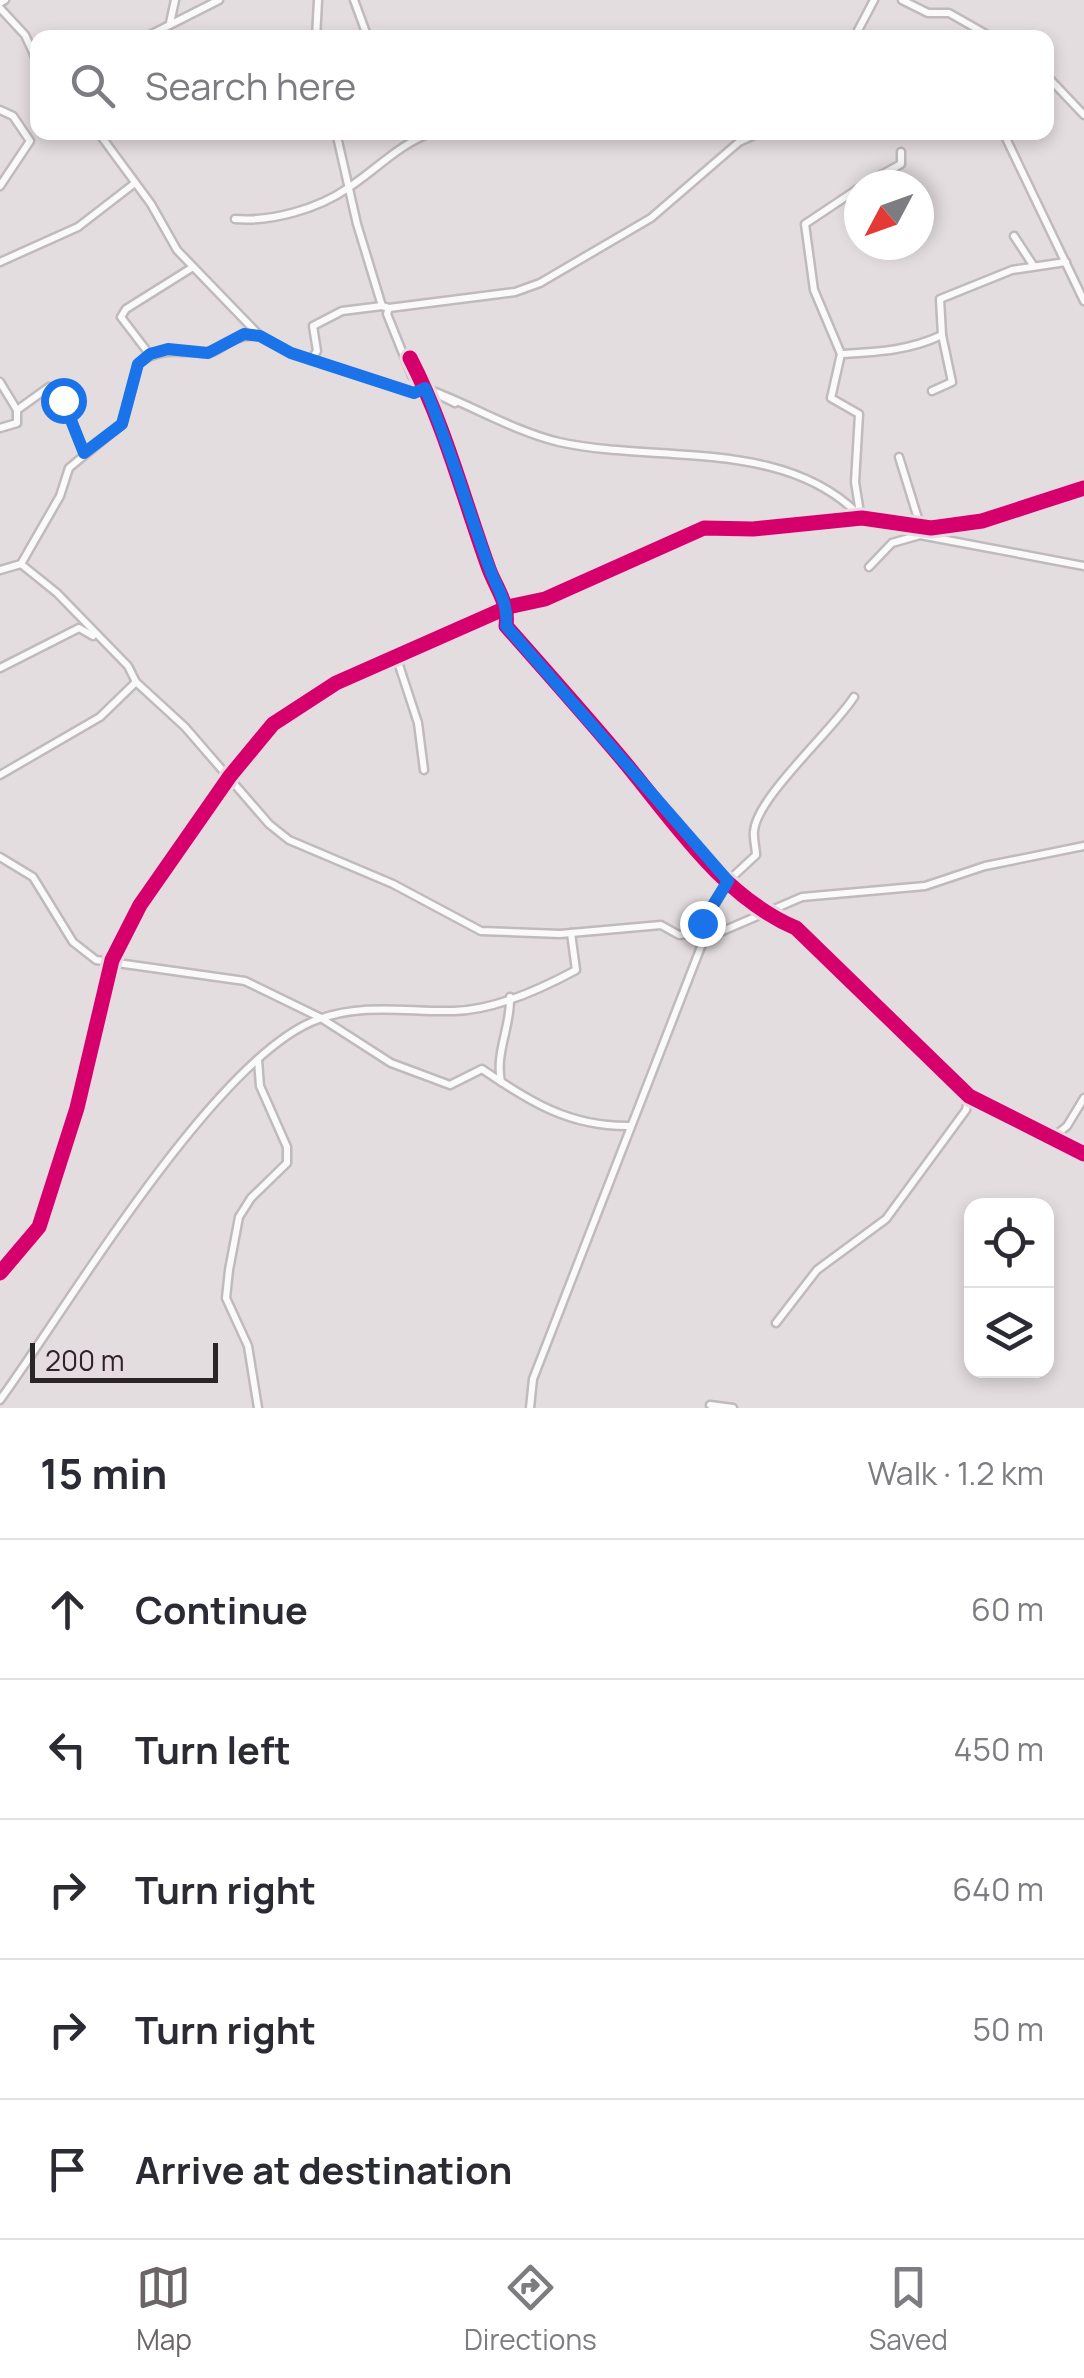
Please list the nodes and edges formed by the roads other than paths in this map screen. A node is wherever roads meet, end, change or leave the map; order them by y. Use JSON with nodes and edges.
{"nodes":[{"id":1,"x":176,"y":0,"type":"edge"},
{"id":2,"x":220,"y":0,"type":"edge"},
{"id":3,"x":318,"y":0,"type":"edge"},
{"id":4,"x":354,"y":0,"type":"edge"},
{"id":5,"x":874,"y":0,"type":"edge"},
{"id":6,"x":902,"y":0,"type":"edge"},
{"id":7,"x":3,"y":3,"type":"edge"},
{"id":8,"x":169,"y":24,"type":"junction"},
{"id":9,"x":158,"y":30,"type":"edge"},
{"id":10,"x":316,"y":30,"type":"edge"},
{"id":11,"x":365,"y":30,"type":"edge"},
{"id":12,"x":858,"y":30,"type":"edge"},
{"id":13,"x":978,"y":30,"type":"edge"},
{"id":14,"x":30,"y":44,"type":"edge"},
{"id":15,"x":1054,"y":84,"type":"edge"},
{"id":16,"x":0,"y":110,"type":"edge"},
{"id":17,"x":1084,"y":115,"type":"edge"},
{"id":18,"x":104,"y":140,"type":"edge"},
{"id":19,"x":338,"y":140,"type":"edge"},
{"id":20,"x":743,"y":140,"type":"edge"},
{"id":21,"x":1008,"y":140,"type":"edge"},
{"id":22,"x":410,"y":141,"type":"edge"},
{"id":23,"x":901,"y":152,"type":"dead end"},
{"id":24,"x":889,"y":170,"type":"edge"},
{"id":25,"x":135,"y":183,"type":"junction"},
{"id":26,"x":0,"y":186,"type":"edge"},
{"id":27,"x":348,"y":188,"type":"junction"},
{"id":28,"x":844,"y":198,"type":"edge"},
{"id":29,"x":236,"y":220,"type":"dead end"},
{"id":30,"x":1014,"y":236,"type":"dead end"},
{"id":31,"x":0,"y":262,"type":"edge"},
{"id":32,"x":1066,"y":262,"type":"junction"},
{"id":33,"x":1033,"y":266,"type":"junction"},
{"id":34,"x":193,"y":267,"type":"junction"},
{"id":35,"x":1084,"y":300,"type":"edge"},
{"id":36,"x":386,"y":307,"type":"junction"},
{"id":37,"x":942,"y":334,"type":"junction"},
{"id":38,"x":260,"y":336,"type":"junction"},
{"id":39,"x":150,"y":354,"type":"junction"},
{"id":40,"x":841,"y":354,"type":"junction"},
{"id":41,"x":410,"y":358,"type":"dead end"},
{"id":42,"x":311,"y":360,"type":"junction"},
{"id":43,"x":0,"y":382,"type":"edge"},
{"id":44,"x":425,"y":388,"type":"junction"},
{"id":45,"x":932,"y":391,"type":"dead end"},
{"id":46,"x":16,"y":410,"type":"junction"},
{"id":47,"x":0,"y":428,"type":"edge"},
{"id":48,"x":84,"y":453,"type":"junction"},
{"id":49,"x":899,"y":457,"type":"dead end"},
{"id":50,"x":1084,"y":488,"type":"edge"},
{"id":51,"x":862,"y":518,"type":"junction"},
{"id":52,"x":920,"y":526,"type":"junction"},
{"id":53,"x":21,"y":564,"type":"junction"},
{"id":54,"x":869,"y":566,"type":"dead end"},
{"id":55,"x":1084,"y":566,"type":"edge"},
{"id":56,"x":0,"y":570,"type":"edge"},
{"id":57,"x":508,"y":607,"type":"junction"},
{"id":58,"x":103,"y":642,"type":"junction"},
{"id":59,"x":397,"y":659,"type":"junction"},
{"id":60,"x":0,"y":668,"type":"edge"},
{"id":61,"x":136,"y":682,"type":"junction"},
{"id":62,"x":854,"y":697,"type":"dead end"},
{"id":63,"x":424,"y":770,"type":"dead end"},
{"id":64,"x":0,"y":775,"type":"edge"},
{"id":65,"x":230,"y":776,"type":"junction"},
{"id":66,"x":1084,"y":846,"type":"edge"},
{"id":67,"x":0,"y":857,"type":"edge"},
{"id":68,"x":728,"y":881,"type":"junction"},
{"id":69,"x":766,"y":915,"type":"junction"},
{"id":70,"x":570,"y":934,"type":"junction"},
{"id":71,"x":702,"y":936,"type":"junction"},
{"id":72,"x":112,"y":960,"type":"junction"},
{"id":73,"x":510,"y":996,"type":"junction"},
{"id":74,"x":321,"y":1018,"type":"junction"},
{"id":75,"x":258,"y":1058,"type":"junction"},
{"id":76,"x":502,"y":1082,"type":"junction"},
{"id":77,"x":969,"y":1096,"type":"junction"},
{"id":78,"x":1084,"y":1098,"type":"edge"},
{"id":79,"x":630,"y":1126,"type":"junction"},
{"id":80,"x":1051,"y":1138,"type":"junction"},
{"id":81,"x":1084,"y":1154,"type":"edge"},
{"id":82,"x":0,"y":1273,"type":"edge"},
{"id":83,"x":776,"y":1323,"type":"dead end"},
{"id":84,"x":0,"y":1400,"type":"edge"},
{"id":85,"x":710,"y":1404,"type":"dead end"},
{"id":86,"x":258,"y":1408,"type":"edge"},
{"id":87,"x":530,"y":1408,"type":"edge"},
{"id":88,"x":733,"y":1408,"type":"edge"}],
"edges":[{"from":1,"to":8,"type":"street"},
{"from":2,"to":8,"type":"street"},
{"from":3,"to":10,"type":"street"},
{"from":4,"to":11,"type":"street"},
{"from":5,"to":12,"type":"street"},
{"from":6,"to":13,"type":"street"},
{"from":7,"to":14,"type":"street"},
{"from":8,"to":9,"type":"street"},
{"from":15,"to":17,"type":"street"},
{"from":16,"to":26,"type":"street"},
{"from":18,"to":25,"type":"street"},
{"from":19,"to":27,"type":"street"},
{"from":20,"to":36,"type":"street"},
{"from":21,"to":32,"type":"street"},
{"from":22,"to":27,"type":"street"},
{"from":23,"to":24,"type":"street"},
{"from":25,"to":31,"type":"street"},
{"from":25,"to":34,"type":"street"},
{"from":27,"to":29,"type":"street"},
{"from":27,"to":36,"type":"street"},
{"from":28,"to":40,"type":"street"},
{"from":30,"to":33,"type":"street"},
{"from":32,"to":33,"type":"street"},
{"from":32,"to":35,"type":"street"},
{"from":33,"to":37,"type":"street"},
{"from":34,"to":38,"type":"street"},
{"from":34,"to":39,"type":"street"},
{"from":36,"to":42,"type":"street"},
{"from":36,"to":44,"type":"street"},
{"from":37,"to":40,"type":"street"},
{"from":37,"to":45,"type":"street"},
{"from":38,"to":39,"type":"street"},
{"from":38,"to":42,"type":"street"},
{"from":39,"to":48,"type":"street"},
{"from":40,"to":51,"type":"street"},
{"from":41,"to":44,"type":"street"},
{"from":42,"to":44,"type":"street"},
{"from":43,"to":46,"type":"street"},
{"from":44,"to":51,"type":"street"},
{"from":44,"to":57,"type":"street"},
{"from":46,"to":47,"type":"street"},
{"from":46,"to":48,"type":"street"},
{"from":48,"to":53,"type":"street"},
{"from":49,"to":52,"type":"street"},
{"from":50,"to":52,"type":"street"},
{"from":51,"to":52,"type":"street"},
{"from":51,"to":57,"type":"street"},
{"from":53,"to":56,"type":"street"},
{"from":53,"to":58,"type":"street"},
{"from":54,"to":55,"type":"street"},
{"from":57,"to":59,"type":"street"},
{"from":57,"to":68,"type":"street"},
{"from":58,"to":60,"type":"street"},
{"from":58,"to":61,"type":"street"},
{"from":59,"to":63,"type":"street"},
{"from":59,"to":65,"type":"street"},
{"from":61,"to":64,"type":"street"},
{"from":61,"to":65,"type":"street"},
{"from":62,"to":68,"type":"street"},
{"from":65,"to":70,"type":"street"},
{"from":65,"to":72,"type":"street"},
{"from":66,"to":69,"type":"street"},
{"from":67,"to":72,"type":"street"},
{"from":68,"to":69,"type":"street"},
{"from":68,"to":71,"type":"street"},
{"from":69,"to":71,"type":"street"},
{"from":69,"to":77,"type":"street"},
{"from":70,"to":71,"type":"street"},
{"from":70,"to":73,"type":"street"},
{"from":71,"to":79,"type":"street"},
{"from":72,"to":74,"type":"street"},
{"from":72,"to":82,"type":"street"},
{"from":73,"to":74,"type":"street"},
{"from":73,"to":76,"type":"street"},
{"from":74,"to":75,"type":"street"},
{"from":74,"to":76,"type":"street"},
{"from":75,"to":84,"type":"street"},
{"from":75,"to":86,"type":"street"},
{"from":76,"to":79,"type":"street"},
{"from":77,"to":80,"type":"street"},
{"from":77,"to":83,"type":"street"},
{"from":78,"to":80,"type":"street"},
{"from":79,"to":87,"type":"street"},
{"from":80,"to":81,"type":"street"},
{"from":85,"to":88,"type":"street"}]}
